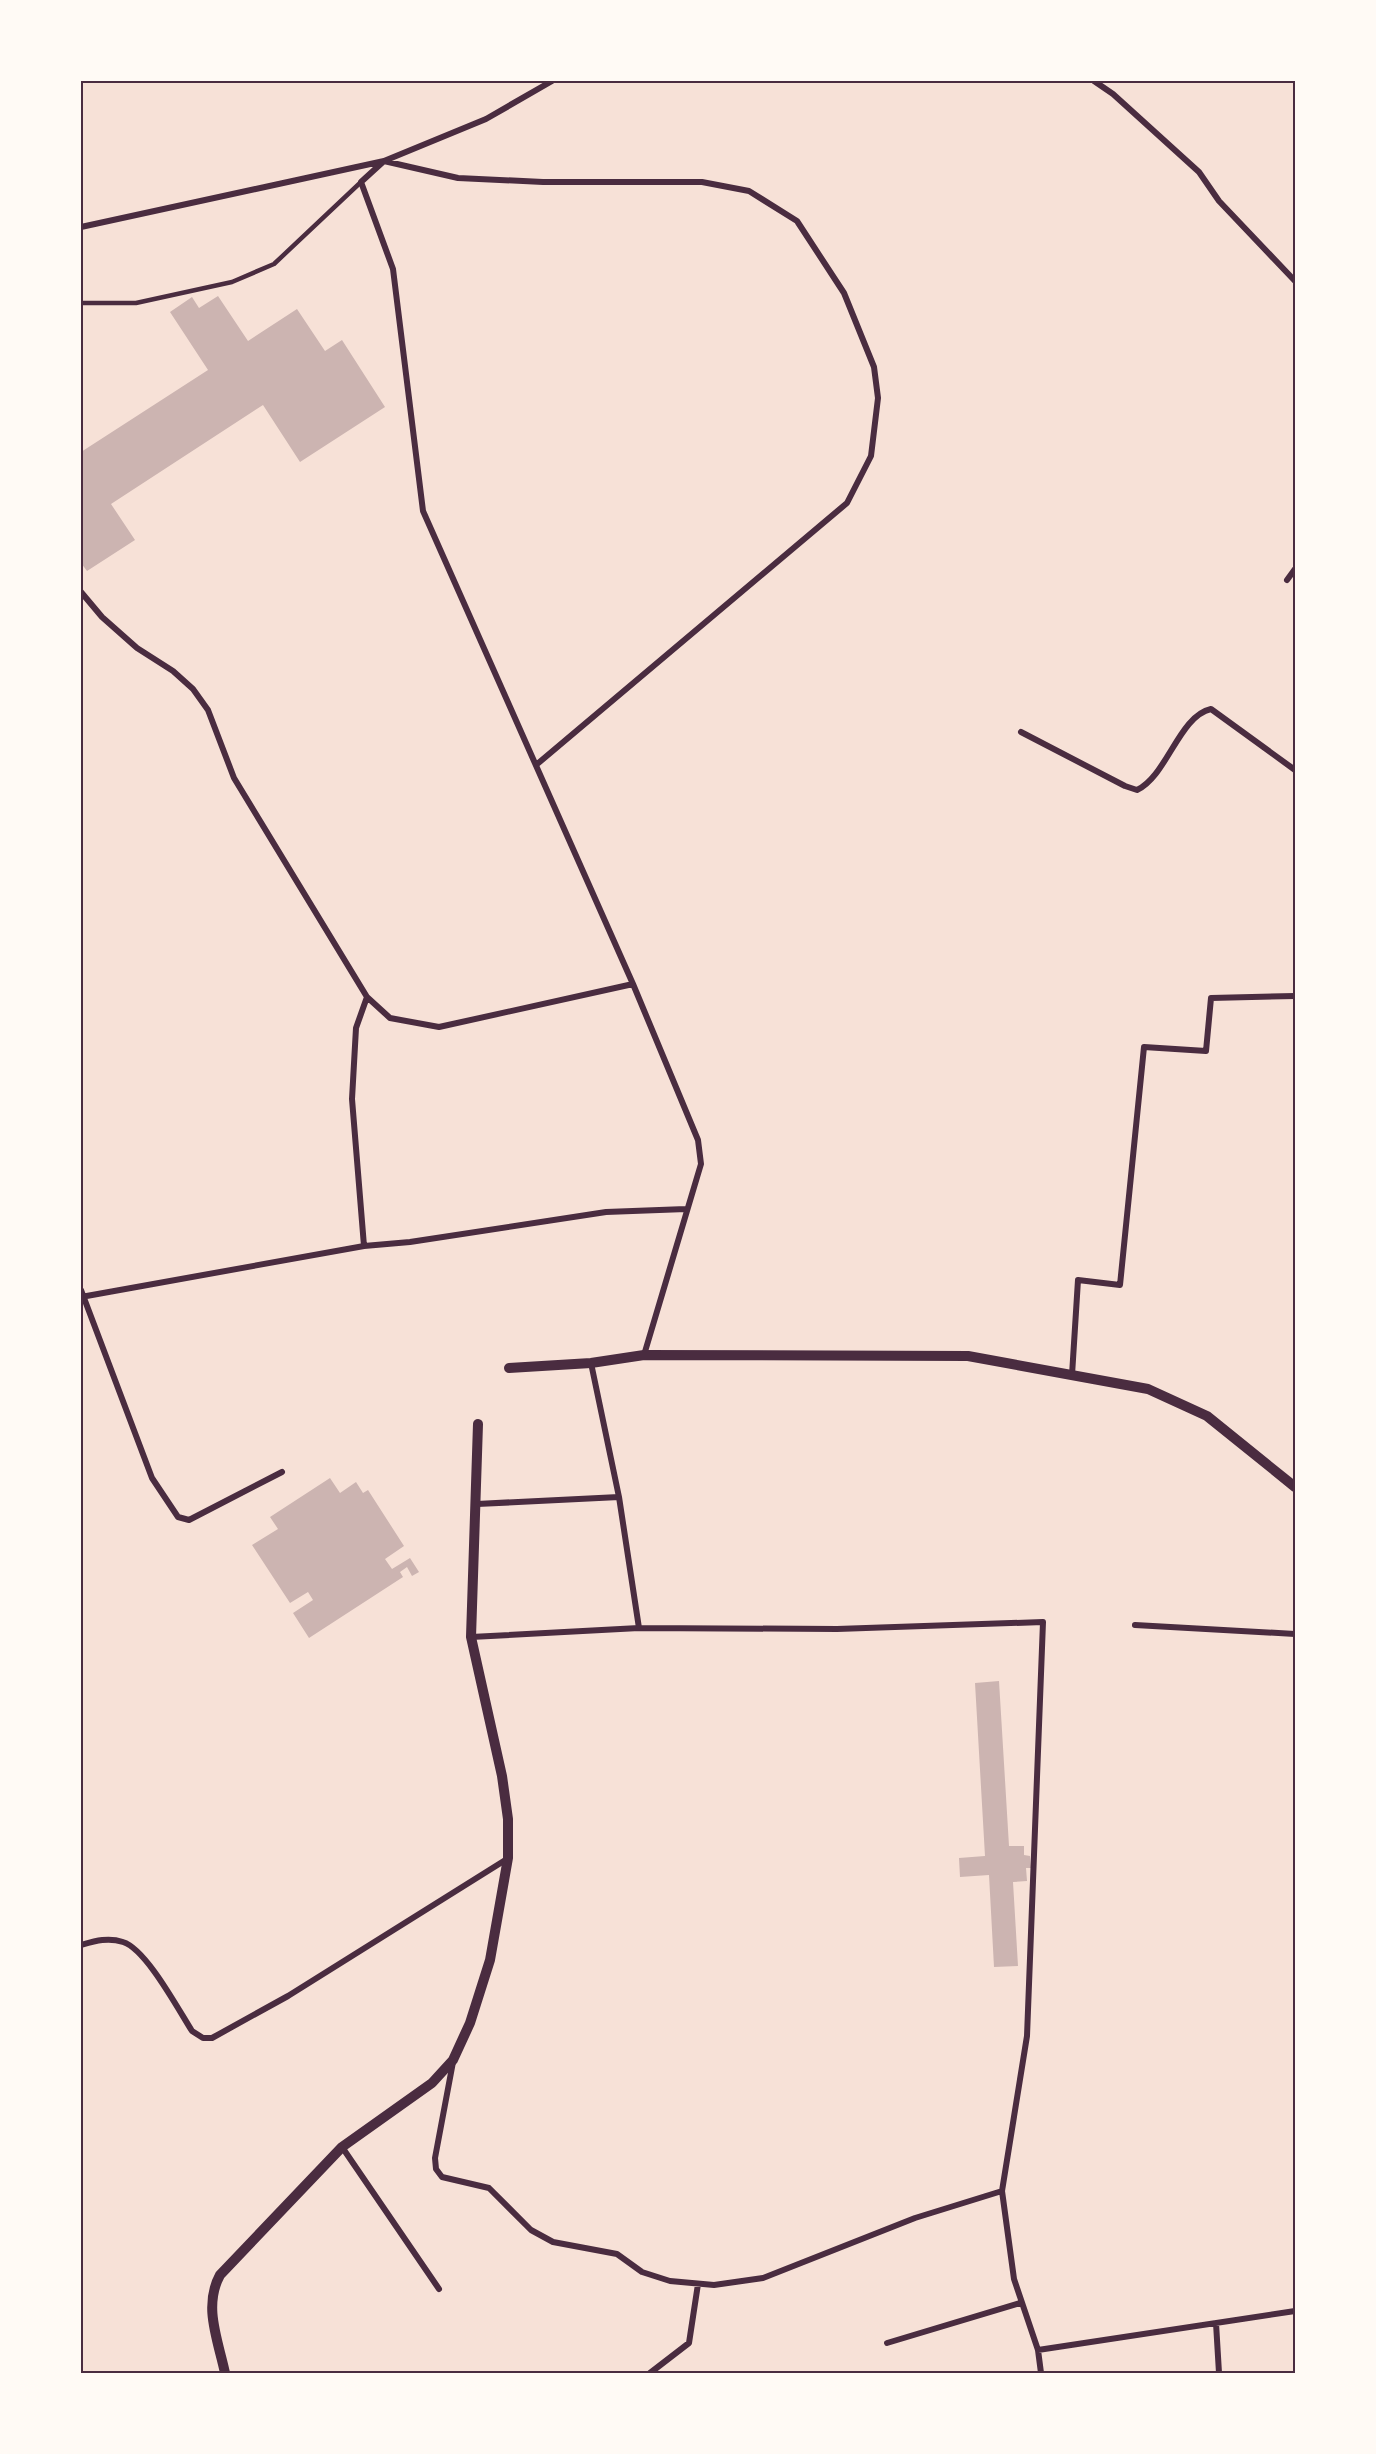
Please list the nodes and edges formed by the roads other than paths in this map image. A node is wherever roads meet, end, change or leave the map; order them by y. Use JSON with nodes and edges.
{"nodes":[{"id":1,"x":552,"y":81,"type":"edge"},
{"id":2,"x":1094,"y":81,"type":"edge"},
{"id":3,"x":384,"y":161,"type":"junction"},
{"id":4,"x":361,"y":182,"type":"junction"},
{"id":5,"x":81,"y":227,"type":"edge"},
{"id":6,"x":1295,"y":281,"type":"edge"},
{"id":7,"x":81,"y":303,"type":"edge"},
{"id":8,"x":1295,"y":569,"type":"edge"},
{"id":9,"x":1287,"y":580,"type":"dead end"},
{"id":10,"x":81,"y":592,"type":"edge"},
{"id":11,"x":1021,"y":732,"type":"dead end"},
{"id":12,"x":536,"y":765,"type":"junction"},
{"id":13,"x":1295,"y":770,"type":"edge"},
{"id":14,"x":633,"y":984,"type":"junction"},
{"id":15,"x":367,"y":996,"type":"junction"},
{"id":16,"x":1295,"y":996,"type":"edge"},
{"id":17,"x":686,"y":1209,"type":"junction"},
{"id":18,"x":364,"y":1246,"type":"junction"},
{"id":19,"x":82,"y":1294,"type":"edge"},
{"id":20,"x":644,"y":1355,"type":"junction"},
{"id":21,"x":591,"y":1363,"type":"junction"},
{"id":22,"x":509,"y":1368,"type":"dead end"},
{"id":23,"x":1072,"y":1375,"type":"junction"},
{"id":24,"x":478,"y":1424,"type":"dead end"},
{"id":25,"x":282,"y":1472,"type":"dead end"},
{"id":26,"x":1294,"y":1486,"type":"edge"},
{"id":27,"x":619,"y":1497,"type":"junction"},
{"id":28,"x":477,"y":1504,"type":"junction"},
{"id":29,"x":1136,"y":1624,"type":"dead end"},
{"id":30,"x":639,"y":1628,"type":"junction"},
{"id":31,"x":1295,"y":1634,"type":"edge"},
{"id":32,"x":471,"y":1637,"type":"junction"},
{"id":33,"x":508,"y":1858,"type":"junction"},
{"id":34,"x":81,"y":1945,"type":"edge"},
{"id":35,"x":453,"y":2060,"type":"junction"},
{"id":36,"x":342,"y":2147,"type":"junction"},
{"id":37,"x":1002,"y":2191,"type":"junction"},
{"id":38,"x":698,"y":2284,"type":"junction"},
{"id":39,"x":439,"y":2289,"type":"dead end"},
{"id":40,"x":1020,"y":2302,"type":"junction"},
{"id":41,"x":1295,"y":2312,"type":"edge"},
{"id":42,"x":1216,"y":2323,"type":"junction"},
{"id":43,"x":886,"y":2343,"type":"dead end"},
{"id":44,"x":1038,"y":2350,"type":"junction"},
{"id":45,"x":225,"y":2373,"type":"edge"},
{"id":46,"x":650,"y":2373,"type":"edge"},
{"id":47,"x":1041,"y":2373,"type":"edge"},
{"id":48,"x":1219,"y":2373,"type":"edge"}],
"edges":[{"from":1,"to":3,"type":"street"},
{"from":2,"to":6,"type":"street"},
{"from":3,"to":4,"type":"street"},
{"from":3,"to":5,"type":"street"},
{"from":3,"to":12,"type":"street"},
{"from":4,"to":7,"type":"lane"},
{"from":4,"to":12,"type":"street"},
{"from":8,"to":9,"type":"street"},
{"from":10,"to":15,"type":"street"},
{"from":11,"to":13,"type":"street"},
{"from":12,"to":14,"type":"street"},
{"from":14,"to":15,"type":"street"},
{"from":14,"to":17,"type":"street"},
{"from":15,"to":18,"type":"street"},
{"from":16,"to":23,"type":"street"},
{"from":17,"to":18,"type":"street"},
{"from":17,"to":20,"type":"street"},
{"from":18,"to":19,"type":"street"},
{"from":19,"to":25,"type":"street"},
{"from":20,"to":21,"type":"street"},
{"from":20,"to":23,"type":"street"},
{"from":21,"to":22,"type":"street"},
{"from":21,"to":27,"type":"street"},
{"from":23,"to":26,"type":"street"},
{"from":24,"to":28,"type":"street"},
{"from":27,"to":28,"type":"street"},
{"from":27,"to":30,"type":"street"},
{"from":28,"to":32,"type":"street"},
{"from":29,"to":31,"type":"street"},
{"from":30,"to":32,"type":"street"},
{"from":30,"to":37,"type":"street"},
{"from":32,"to":33,"type":"street"},
{"from":33,"to":34,"type":"street"},
{"from":33,"to":35,"type":"street"},
{"from":35,"to":36,"type":"street"},
{"from":35,"to":38,"type":"street"},
{"from":36,"to":39,"type":"street"},
{"from":36,"to":45,"type":"street"},
{"from":37,"to":38,"type":"street"},
{"from":37,"to":40,"type":"street"},
{"from":38,"to":46,"type":"street"},
{"from":40,"to":43,"type":"street"},
{"from":40,"to":44,"type":"street"},
{"from":41,"to":42,"type":"street"},
{"from":42,"to":44,"type":"street"},
{"from":42,"to":48,"type":"street"},
{"from":44,"to":47,"type":"street"}]}
